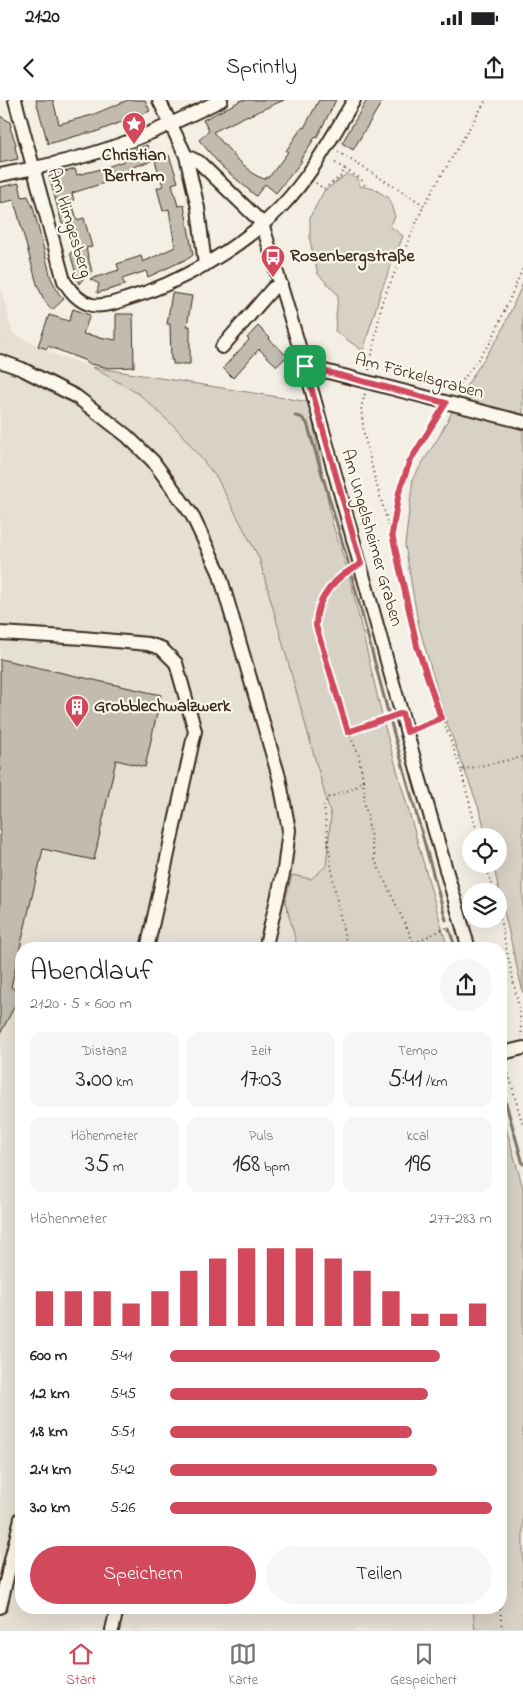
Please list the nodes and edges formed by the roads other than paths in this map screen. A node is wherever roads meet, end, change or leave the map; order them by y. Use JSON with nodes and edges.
{"nodes":[{"id":1,"x":14,"y":100,"type":"edge"},
{"id":2,"x":159,"y":100,"type":"edge"},
{"id":3,"x":221,"y":100,"type":"edge"},
{"id":4,"x":354,"y":100,"type":"edge"},
{"id":5,"x":171,"y":125,"type":"junction"},
{"id":6,"x":186,"y":156,"type":"junction"},
{"id":7,"x":34,"y":168,"type":"junction"},
{"id":8,"x":0,"y":175,"type":"edge"},
{"id":9,"x":262,"y":223,"type":"junction"},
{"id":10,"x":205,"y":265,"type":"junction"},
{"id":11,"x":281,"y":284,"type":"junction"},
{"id":12,"x":222,"y":347,"type":"dead end"},
{"id":13,"x":0,"y":361,"type":"edge"},
{"id":14,"x":305,"y":366,"type":"junction"},
{"id":15,"x":523,"y":422,"type":"edge"},
{"id":16,"x":0,"y":633,"type":"edge"},
{"id":17,"x":149,"y":942,"type":"edge"},
{"id":18,"x":266,"y":942,"type":"edge"},
{"id":19,"x":467,"y":942,"type":"edge"},
{"id":20,"x":523,"y":1048,"type":"edge"},
{"id":21,"x":507,"y":1050,"type":"edge"},
{"id":22,"x":15,"y":1543,"type":"edge"},
{"id":23,"x":0,"y":1607,"type":"edge"},
{"id":24,"x":116,"y":1614,"type":"edge"},
{"id":25,"x":112,"y":1630,"type":"edge"}],
"edges":[{"from":1,"to":7,"type":"street","name":"Am Himgesberg"},
{"from":2,"to":5,"type":"street"},
{"from":3,"to":5,"type":"street"},
{"from":4,"to":9,"type":"street","name":"Am Himgesberg"},
{"from":5,"to":6,"type":"street"},
{"from":5,"to":7,"type":"street"},
{"from":6,"to":9,"type":"street"},
{"from":6,"to":10,"type":"street"},
{"from":7,"to":8,"type":"street"},
{"from":7,"to":10,"type":"street","name":"Am Himgesberg"},
{"from":9,"to":10,"type":"street","name":"Am Himgesberg"},
{"from":9,"to":11,"type":"street","name":"Am Ungelsheimer Graben"},
{"from":11,"to":12,"type":"street"},
{"from":11,"to":14,"type":"street","name":"Am Ungelsheimer Graben"},
{"from":13,"to":18,"type":"street"},
{"from":14,"to":15,"type":"street","name":"Am Förkelsgraben"},
{"from":14,"to":19,"type":"street","name":"Am Ungelsheimer Graben"},
{"from":16,"to":17,"type":"street"},
{"from":20,"to":21,"type":"street"},
{"from":22,"to":23,"type":"street"},
{"from":24,"to":25,"type":"street"}]}
